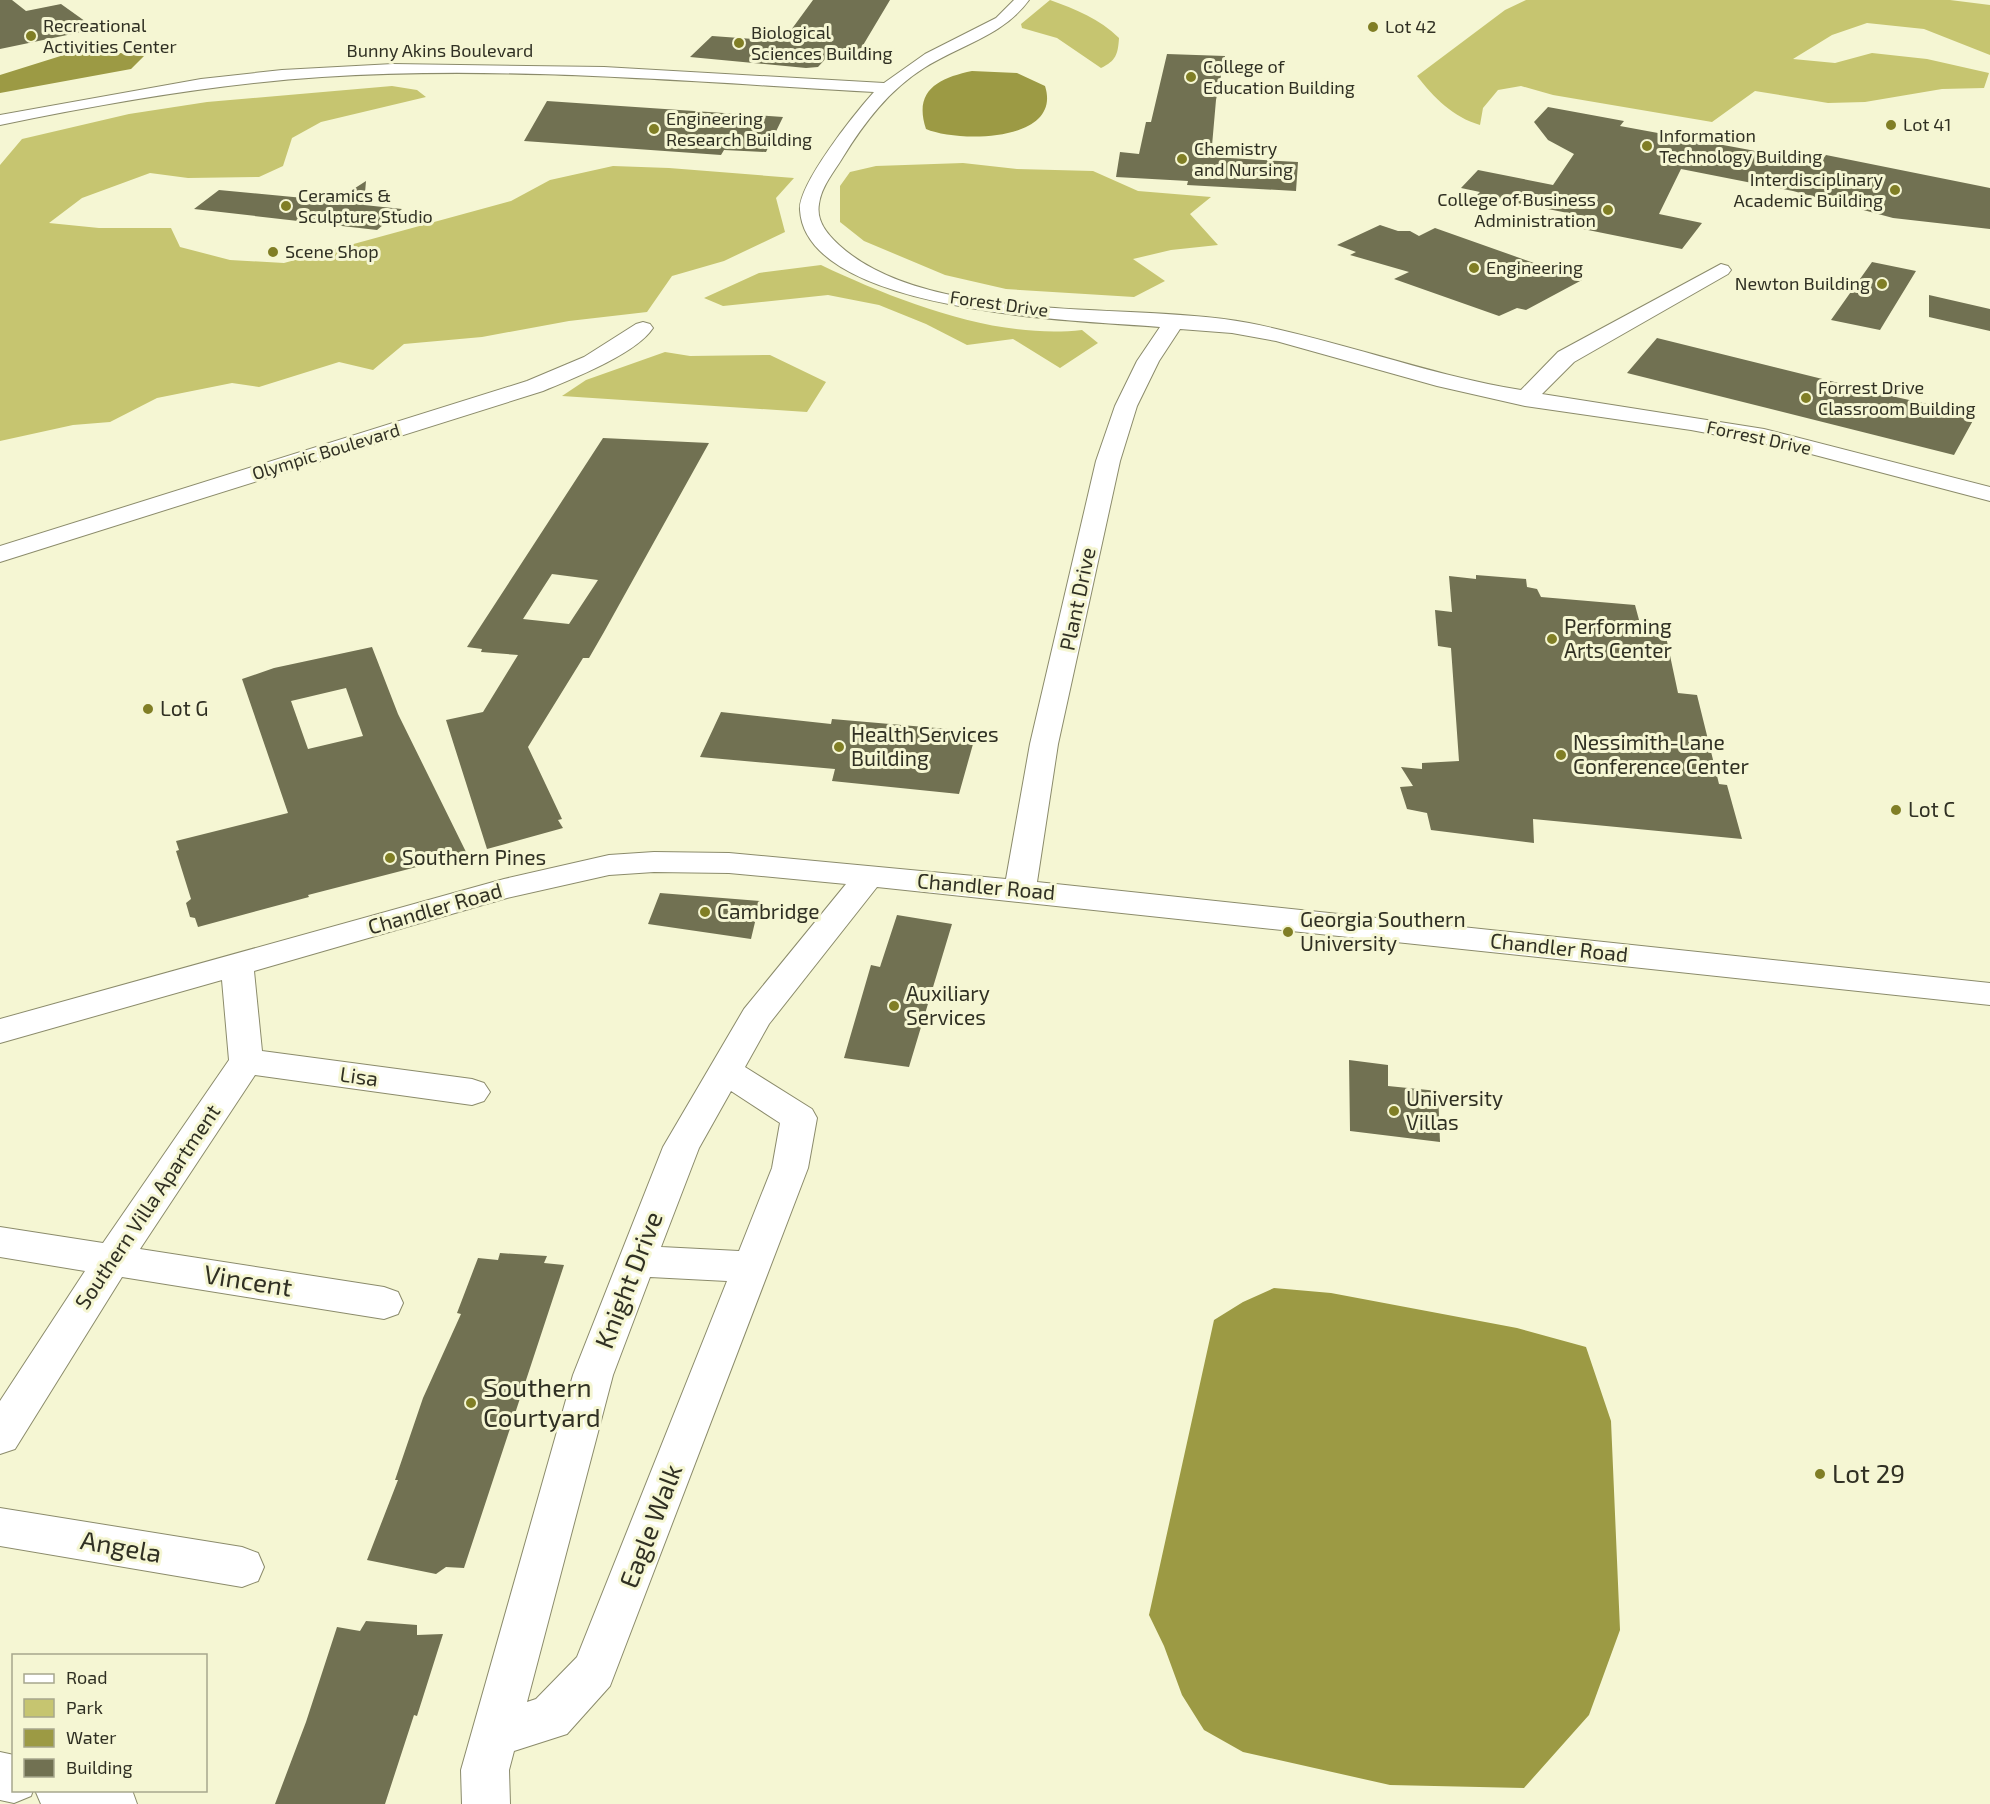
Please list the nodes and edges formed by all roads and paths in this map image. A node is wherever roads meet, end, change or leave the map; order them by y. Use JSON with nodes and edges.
{"nodes":[{"id":1,"x":1022,"y":0,"type":"edge"},
{"id":2,"x":554,"y":87,"type":"dead end"},
{"id":3,"x":884,"y":88,"type":"junction"},
{"id":4,"x":774,"y":98,"type":"dead end"},
{"id":5,"x":872,"y":104,"type":"junction"},
{"id":6,"x":3,"y":128,"type":"edge"},
{"id":7,"x":1721,"y":270,"type":"dead end"},
{"id":8,"x":1174,"y":322,"type":"junction"},
{"id":9,"x":643,"y":328,"type":"dead end"},
{"id":10,"x":1525,"y":399,"type":"junction"},
{"id":11,"x":1990,"y":474,"type":"edge"},
{"id":12,"x":1981,"y":491,"type":"edge"},
{"id":13,"x":0,"y":554,"type":"edge"},
{"id":14,"x":868,"y":876,"type":"junction"},
{"id":15,"x":1020,"y":890,"type":"junction"},
{"id":16,"x":237,"y":964,"type":"junction"},
{"id":17,"x":1990,"y":994,"type":"edge"},
{"id":18,"x":0,"y":1031,"type":"edge"},
{"id":19,"x":246,"y":1061,"type":"junction"},
{"id":20,"x":725,"y":1071,"type":"junction"},
{"id":21,"x":472,"y":1092,"type":"dead end"},
{"id":22,"x":0,"y":1242,"type":"edge"},
{"id":23,"x":113,"y":1259,"type":"junction"},
{"id":24,"x":636,"y":1261,"type":"junction"},
{"id":25,"x":752,"y":1267,"type":"junction"},
{"id":26,"x":384,"y":1304,"type":"dead end"},
{"id":27,"x":0,"y":1436,"type":"edge"},
{"id":28,"x":0,"y":1527,"type":"edge"},
{"id":29,"x":242,"y":1567,"type":"dead end"},
{"id":30,"x":495,"y":1734,"type":"junction"},
{"id":31,"x":63,"y":1792,"type":"edge"},
{"id":32,"x":113,"y":1804,"type":"edge"},
{"id":33,"x":486,"y":1804,"type":"edge"}],
"edges":[{"from":1,"to":3,"type":"street","name":"Forest Drive"},
{"from":2,"to":6,"type":"street","name":"Bunny Akins Boulevard"},
{"from":3,"to":5,"type":"street","name":"Forest Drive"},
{"from":3,"to":6,"type":"street","name":"Bunny Akins Boulevard"},
{"from":4,"to":5,"type":"street"},
{"from":5,"to":8,"type":"street","name":"Forest Drive"},
{"from":7,"to":10,"type":"street"},
{"from":8,"to":10,"type":"street","name":"Forest Drive"},
{"from":8,"to":15,"type":"street","name":"Plant Drive"},
{"from":9,"to":13,"type":"street","name":"Olympic Boulevard"},
{"from":10,"to":12,"type":"street","name":"Forrest Drive"},
{"from":11,"to":12,"type":"street"},
{"from":14,"to":15,"type":"street","name":"Chandler Road"},
{"from":14,"to":16,"type":"street","name":"Chandler Road"},
{"from":14,"to":20,"type":"street","name":"Knight Drive"},
{"from":15,"to":17,"type":"street","name":"Chandler Road"},
{"from":16,"to":18,"type":"street","name":"Chandler Road"},
{"from":16,"to":19,"type":"street"},
{"from":19,"to":21,"type":"street","name":"Lisa"},
{"from":19,"to":23,"type":"street","name":"Southern Villa Apartment"},
{"from":20,"to":24,"type":"street","name":"Knight Drive"},
{"from":20,"to":25,"type":"street","name":"Eagle Walk"},
{"from":22,"to":23,"type":"street","name":"Vincent"},
{"from":23,"to":26,"type":"street","name":"Vincent"},
{"from":23,"to":27,"type":"street","name":"Southern Villa Apartment"},
{"from":24,"to":25,"type":"street"},
{"from":24,"to":30,"type":"street","name":"Knight Drive"},
{"from":25,"to":30,"type":"street","name":"Eagle Walk"},
{"from":28,"to":29,"type":"street","name":"Angela"},
{"from":30,"to":33,"type":"street","name":"Knight Drive"},
{"from":31,"to":32,"type":"street"}]}
